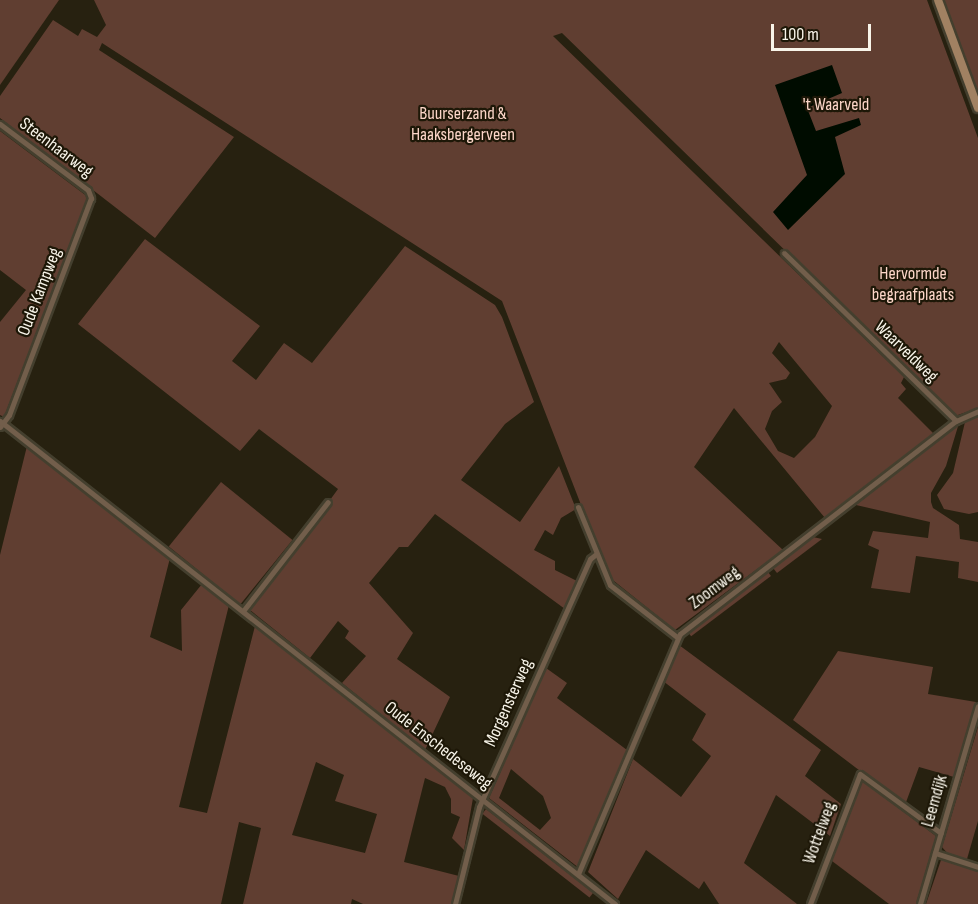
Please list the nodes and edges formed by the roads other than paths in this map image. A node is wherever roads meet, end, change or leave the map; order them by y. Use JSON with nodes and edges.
{"nodes":[{"id":1,"x":938,"y":0,"type":"edge"},
{"id":2,"x":978,"y":108,"type":"edge"},
{"id":3,"x":0,"y":124,"type":"edge"},
{"id":4,"x":91,"y":198,"type":"joint"},
{"id":5,"x":783,"y":254,"type":"dead end"},
{"id":6,"x":978,"y":411,"type":"edge"},
{"id":7,"x":956,"y":421,"type":"junction"},
{"id":8,"x":1,"y":424,"type":"edge"},
{"id":9,"x":328,"y":502,"type":"dead end"},
{"id":10,"x":578,"y":507,"type":"dead end"},
{"id":11,"x":596,"y":554,"type":"junction"},
{"id":12,"x":243,"y":611,"type":"junction"},
{"id":13,"x":678,"y":638,"type":"junction"},
{"id":14,"x":978,"y":706,"type":"edge"},
{"id":15,"x":482,"y":800,"type":"junction"},
{"id":16,"x":941,"y":833,"type":"junction"},
{"id":17,"x":936,"y":853,"type":"junction"},
{"id":18,"x":978,"y":867,"type":"edge"},
{"id":19,"x":578,"y":874,"type":"junction"},
{"id":20,"x":456,"y":904,"type":"edge"},
{"id":21,"x":615,"y":904,"type":"edge"},
{"id":22,"x":810,"y":904,"type":"edge"},
{"id":23,"x":920,"y":904,"type":"edge"}],
"edges":[{"from":1,"to":2,"type":"main road"},
{"from":3,"to":4,"type":"street","name":"Steenhaarweg"},
{"from":4,"to":8,"type":"street","name":"Oude Kampweg"},
{"from":5,"to":7,"type":"street","name":"Waarveldweg"},
{"from":6,"to":7,"type":"street","name":"Zoomweg"},
{"from":7,"to":13,"type":"street","name":"Zoomweg"},
{"from":8,"to":12,"type":"street","name":"Oude Enschedeseweg"},
{"from":9,"to":12,"type":"street"},
{"from":10,"to":11,"type":"street"},
{"from":11,"to":13,"type":"street"},
{"from":11,"to":15,"type":"street","name":"Morgensterweg"},
{"from":12,"to":15,"type":"street","name":"Oude Enschedeseweg"},
{"from":13,"to":19,"type":"street","name":"Zoomweg"},
{"from":14,"to":16,"type":"street","name":"Leemdijk"},
{"from":15,"to":19,"type":"street","name":"Oude Enschedeseweg"},
{"from":15,"to":20,"type":"street","name":"Morgensterweg"},
{"from":16,"to":17,"type":"street","name":"Leemdijk"},
{"from":16,"to":22,"type":"street","name":"Wottelweg"},
{"from":17,"to":18,"type":"street"},
{"from":17,"to":23,"type":"street","name":"Leemdijk"},
{"from":19,"to":21,"type":"street","name":"Oude Enschedeseweg"}]}
